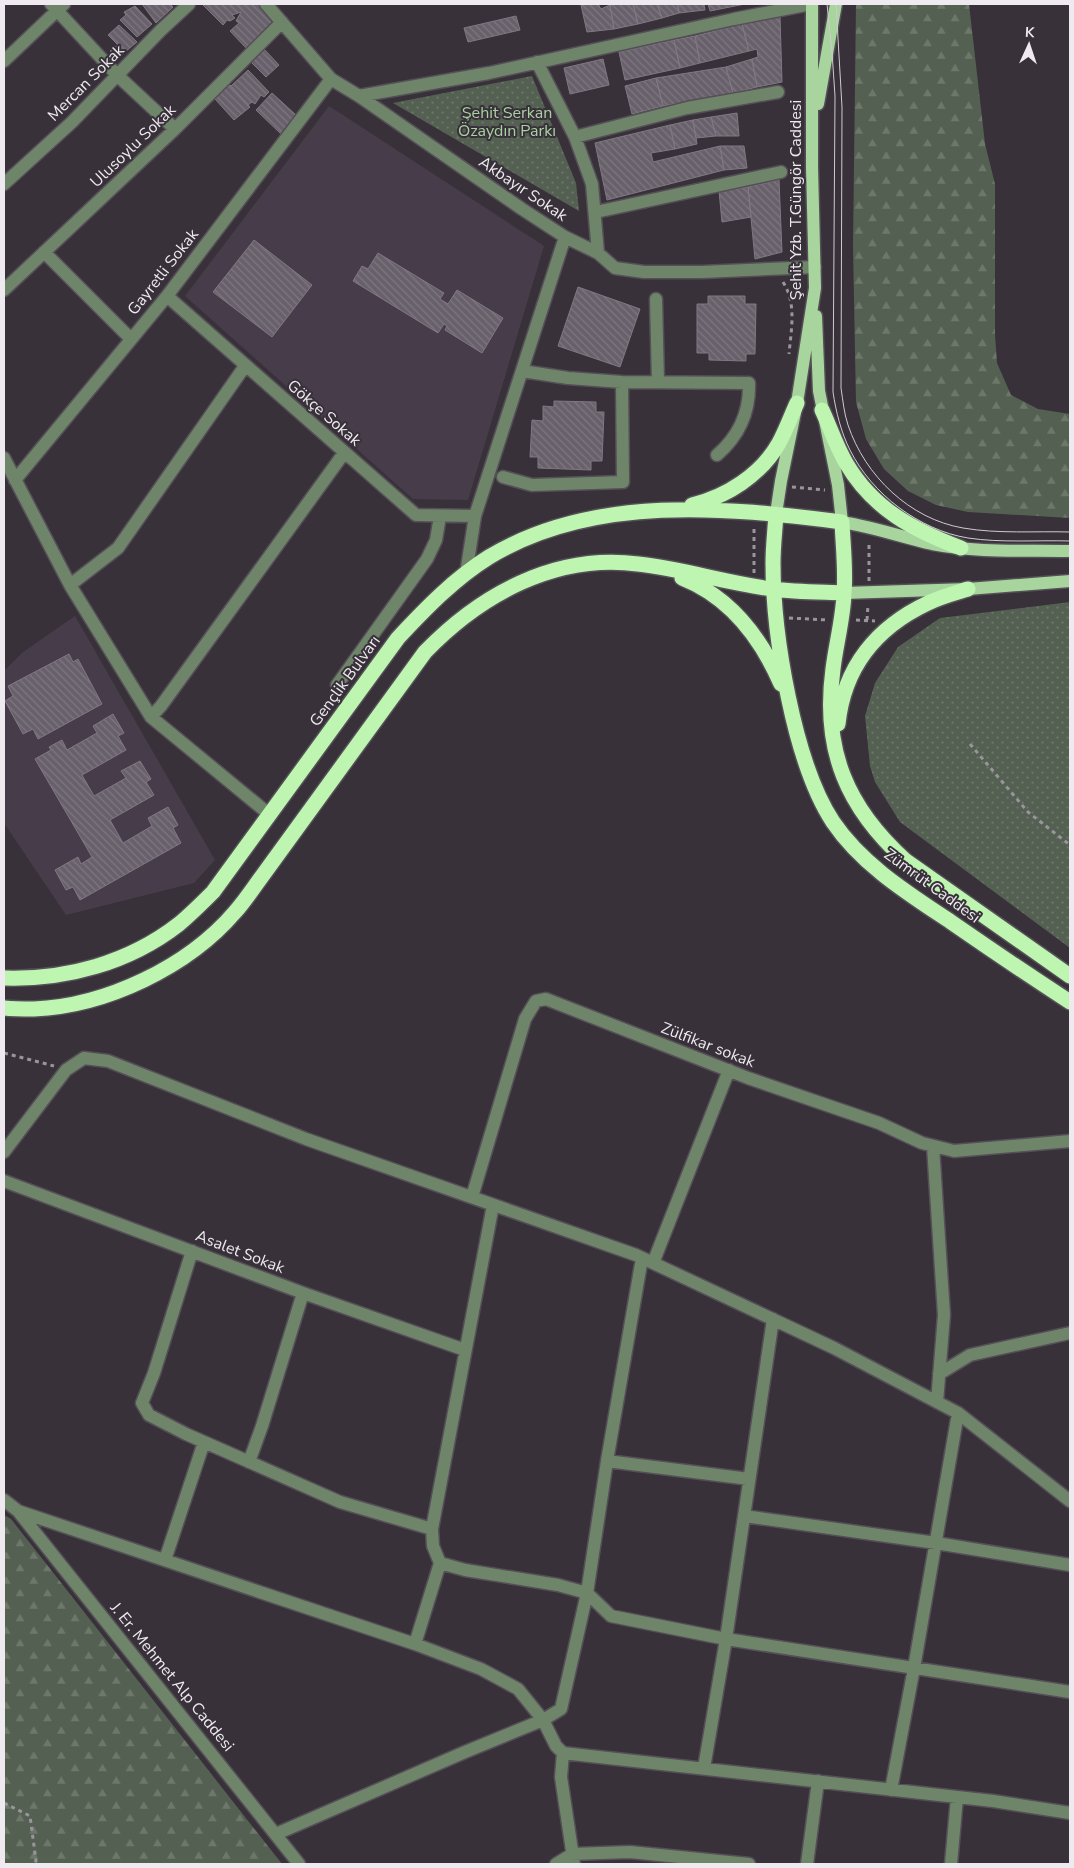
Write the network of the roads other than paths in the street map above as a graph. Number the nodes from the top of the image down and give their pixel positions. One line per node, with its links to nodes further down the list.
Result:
1 (189, 4): 9 (street, Mercan Sokak)
2 (266, 4): 6 (street, Akbayır Sokak)
3 (811, 4): 8 (street); 14 (main road, Şehit Yzb. T.Güngör Caddesi)
4 (836, 4): 14 (main road)
5 (58, 6): 7 (street); 9 (street)
6 (282, 22): 10 (street, Akbayır Sokak); 13 (street, Ulusoylu Sokak)
7 (4, 61)
8 (537, 62): 12 (street); 15 (street)
9 (117, 75): 13 (street); 17 (street, Mercan Sokak)
10 (331, 79): 12 (street, Akbayır Sokak); 25 (street, Gayretli Sokak)
11 (778, 92): 15 (street)
12 (359, 96): 19 (street, Akbayır Sokak)
13 (175, 129): 20 (street, Ulusoylu Sokak)
14 (812, 136): 22 (main road, Şehit Yzb. T.Güngör Caddesi)
15 (575, 137): 18 (street)
16 (781, 172): 18 (street)
17 (4, 184)
18 (596, 212): 21 (street)
19 (566, 237): 21 (street, Akbayır Sokak); 29 (street)
20 (44, 252): 24 (street, Ulusoylu Sokak); 27 (street)
21 (598, 253): 22 (street, Akbayır Sokak)
22 (815, 267): 23 (main road, Şehit Yzb. T.Güngör Caddesi)
23 (814, 288): 32 (main road, Şehit Yzb. T.Güngör Caddesi); 33 (main road)
24 (4, 290)
25 (167, 296): 27 (street, Gayretli Sokak); 28 (street, Gökçe Sokak)
26 (656, 299): 31 (street)
27 (131, 339): 38 (street, Gayretli Sokak)
28 (245, 366): 34 (street, Gökçe Sokak); 49 (street)
29 (522, 371): 30 (street); 42 (street)
30 (622, 382): 31 (street); 37 (street)
31 (658, 382): 35 (street)
32 (797, 403): 39 (highway); 40 (main road, Şehit Yzb. T.Güngör Caddesi)
33 (822, 410): 43 (main road); 44 (highway)
34 (344, 453): 41 (street, Gökçe Sokak); 55 (street)
35 (717, 456)
36 (4, 458): 38 (street)
37 (503, 477)
38 (15, 480): 49 (street)
39 (671, 510): 40 (highway, Gençlik Bulvarı); 47 (highway, Gençlik Bulvarı)
40 (776, 514): 43 (highway, Gençlik Bulvarı); 50 (highway, Zümrüt Caddesi)
41 (440, 516): 42 (street, Gökçe Sokak); 53 (street)
42 (475, 516): 47 (street)
43 (842, 522): 44 (main road); 52 (highway)
44 (961, 548): 45 (main road)
45 (1070, 551)
46 (638, 564): 50 (highway); 54 (highway); 61 (highway)
47 (466, 574): 57 (highway, Gençlik Bulvarı)
48 (1070, 581): 51 (main road)
49 (70, 585): 55 (street)
50 (774, 589): 52 (highway); 54 (highway, Zümrüt Caddesi)
51 (968, 589): 52 (main road); 56 (highway)
52 (844, 593): 56 (highway)
53 (337, 685)
54 (791, 707): 60 (highway, Zümrüt Caddesi)
55 (151, 717): 57 (street)
56 (840, 768): 58 (highway)
57 (270, 815): 59 (highway, Gençlik Bulvarı)
58 (1070, 976)
59 (4, 978)
60 (1070, 1002)
61 (4, 1008)
62 (729, 1070): 64 (street, Zülfikar sokak); 67 (street, Zülfikar sokak); 70 (street)
63 (1070, 1141): 64 (street, Zülfikar sokak)
64 (933, 1146): 75 (street)
65 (4, 1152): 67 (street)
66 (4, 1181): 69 (street, Asalet Sokak)
67 (472, 1198): 68 (street)
68 (493, 1205): 70 (street); 74 (street)
69 (192, 1251): 71 (street, Asalet Sokak); 78 (street)
70 (648, 1261): 72 (street); 79 (street)
71 (302, 1293): 74 (street, Asalet Sokak); 80 (street)
72 (773, 1320): 76 (street); 81 (street)
73 (1070, 1333): 75 (street)
74 (465, 1350): 86 (street)
75 (940, 1374): 76 (street)
76 (937, 1402): 77 (street)
77 (958, 1413): 83 (street); 87 (street)
78 (204, 1442): 80 (street); 88 (street)
79 (607, 1461): 81 (street); 91 (street)
80 (248, 1462): 86 (street)
81 (750, 1479): 85 (street)
82 (4, 1500): 84 (street)
83 (1070, 1501)
84 (18, 1511): 88 (street); 103 (street, J. Er. Mehmet Alp Caddesi)
85 (744, 1516): 87 (street); 92 (street)
86 (432, 1529): 89 (street)
87 (936, 1543): 90 (street); 94 (street)
88 (165, 1560): 93 (street)
89 (440, 1563): 91 (street); 93 (street)
90 (1070, 1565)
91 (587, 1593): 92 (street); 96 (street)
92 (726, 1639): 94 (street); 98 (street)
93 (415, 1644): 96 (street)
94 (914, 1668): 95 (street); 100 (street)
95 (1070, 1692)
96 (543, 1720): 97 (street); 103 (street)
97 (563, 1753): 98 (street); 104 (street)
98 (704, 1768): 99 (street)
99 (818, 1782): 100 (street); 108 (street)
100 (892, 1790): 101 (street)
101 (957, 1798): 102 (street); 109 (street)
102 (1070, 1813)
103 (276, 1834): 105 (street, J. Er. Mehmet Alp Caddesi)
104 (573, 1859): 106 (street); 107 (street)
105 (299, 1864)
106 (556, 1864)
107 (749, 1864)
108 (807, 1864)
109 (951, 1864)

